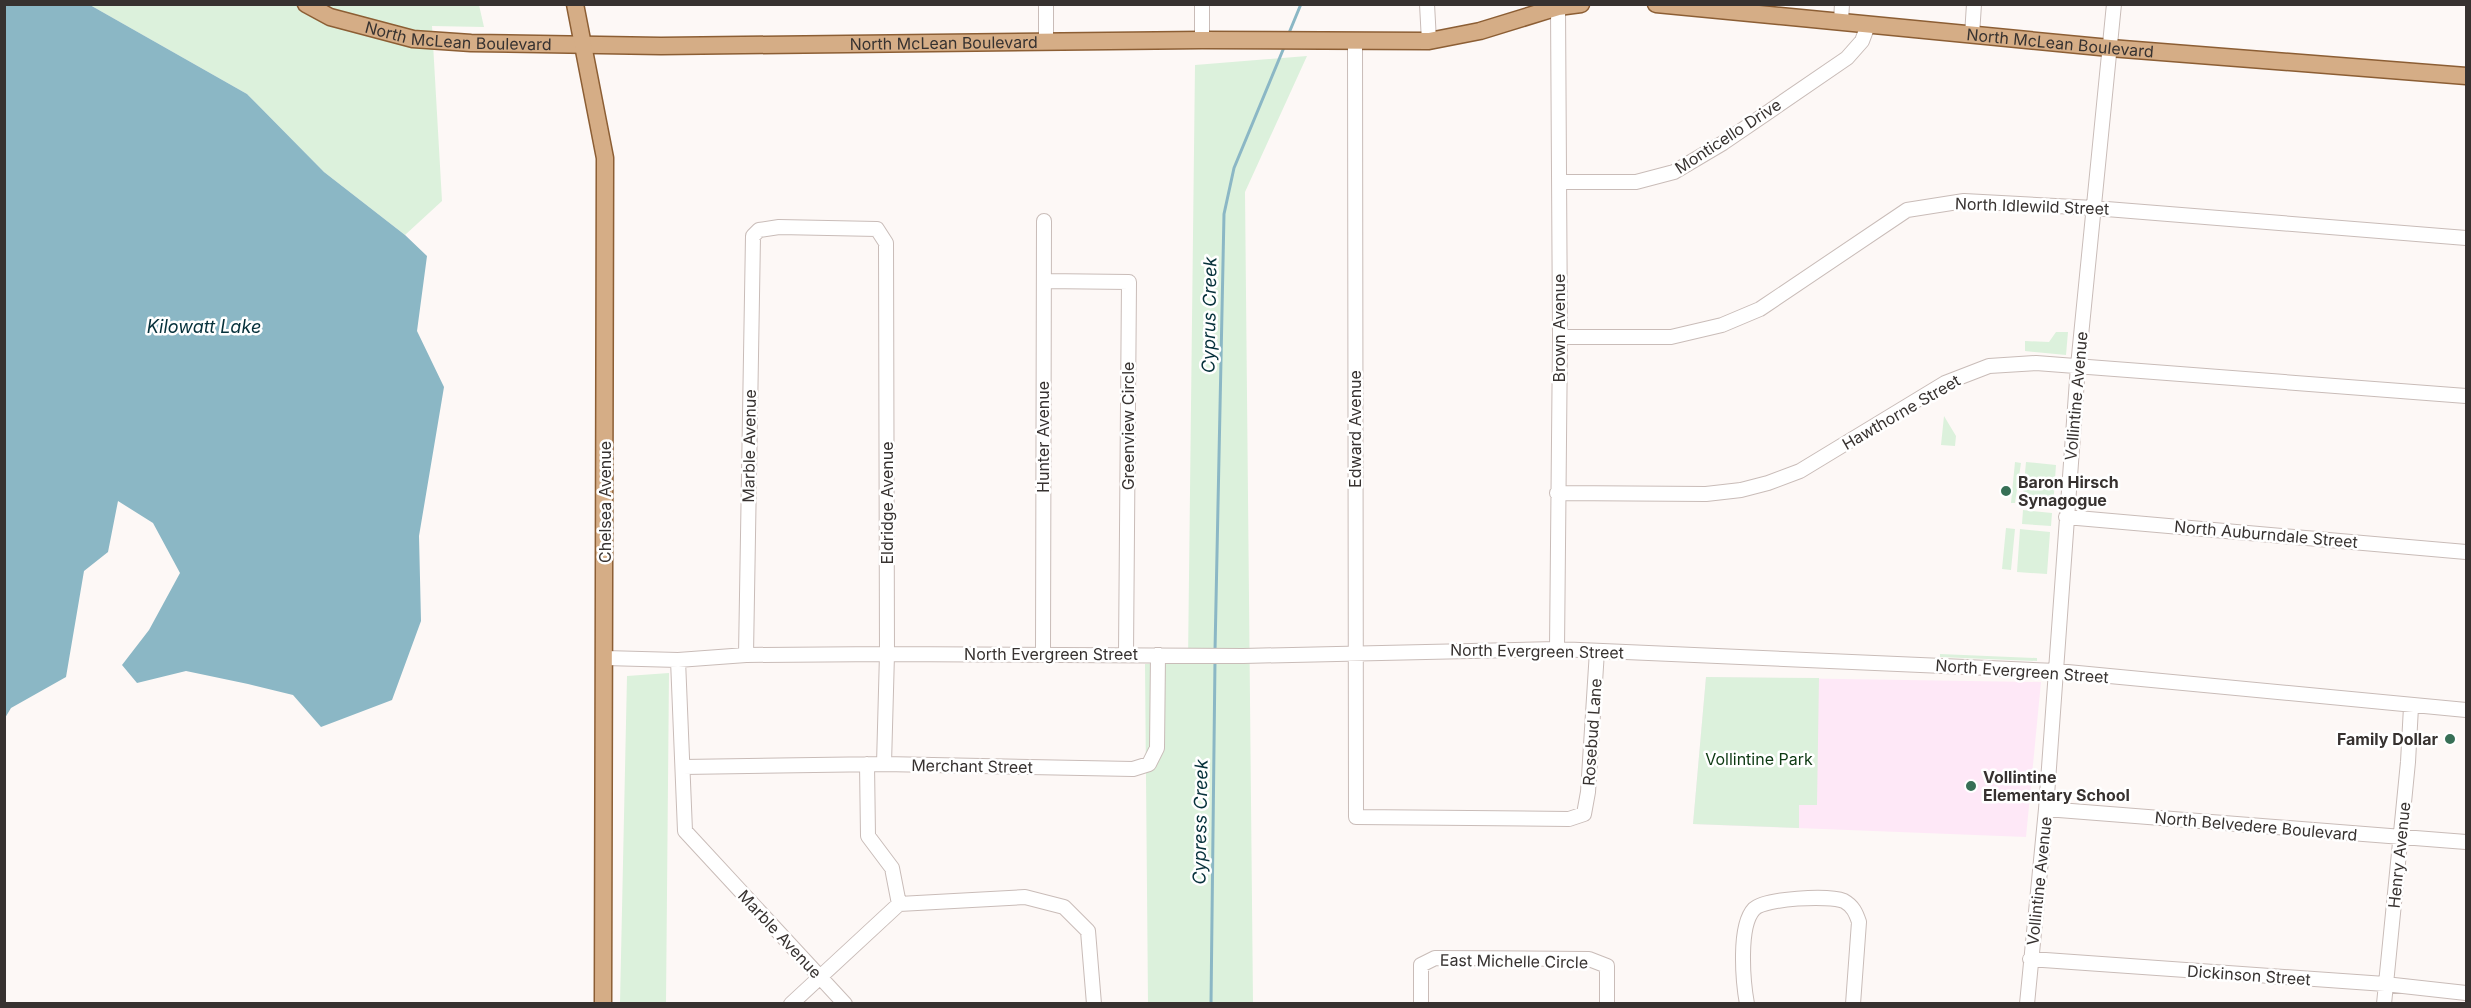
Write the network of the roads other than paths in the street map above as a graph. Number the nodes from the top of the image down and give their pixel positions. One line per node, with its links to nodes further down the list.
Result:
1 (306, 4): 19 (main road, North McLean Boulevard)
2 (575, 4): 19 (main road, Chelsea Avenue)
3 (1046, 4): 17 (street)
4 (1202, 4): 15 (street)
5 (1427, 4): 18 (street)
6 (1581, 4): 10 (main road, North McLean Boulevard)
7 (1656, 4): 11 (main road, North McLean Boulevard)
8 (1974, 4): 14 (street)
9 (2114, 4): 20 (street, Vollintine Avenue)
10 (1558, 6): 18 (main road, North McLean Boulevard); 22 (street, Brown Avenue)
11 (1701, 6): 12 (main road, North McLean Boulevard)
12 (1841, 13): 13 (main road, North McLean Boulevard)
13 (1868, 25): 14 (main road, North McLean Boulevard); 22 (street, Monticello Drive)
14 (1972, 35): 20 (main road, North McLean Boulevard)
15 (1202, 40): 16 (main road, North McLean Boulevard); 17 (main road, North McLean Boulevard)
16 (1355, 40): 18 (main road, North McLean Boulevard); 36 (street, Edward Avenue)
17 (1046, 41): 19 (main road, North McLean Boulevard)
18 (1429, 41)
19 (583, 45): 42 (main road, Chelsea Avenue)
20 (2110, 48): 21 (main road, North McLean Boulevard); 23 (street, Vollintine Avenue)
21 (2466, 76)
22 (1559, 182): 28 (street, Brown Avenue)
23 (2094, 207): 25 (street, North Idlewild Street); 28 (street, North Idlewild Street); 29 (street, Vollintine Avenue)
24 (1044, 221): 27 (street, Hunter Avenue)
25 (2466, 238)
26 (886, 243): 37 (street, Eldridge Avenue); 40 (street, Marble Avenue)
27 (1044, 281): 38 (street, Hunter Avenue); 39 (street, Greenview Circle)
28 (1560, 337): 31 (street, Brown Avenue)
29 (2078, 366): 30 (street, Hawthorne Street); 31 (street, Hawthorne Street); 32 (street, Vollintine Avenue)
30 (2466, 396)
31 (1557, 493): 34 (street, Brown Avenue)
32 (2066, 517): 33 (street, North Auburndale Street); 44 (street, Vollintine Avenue)
33 (2466, 552)
34 (1557, 649): 35 (street, North Evergreen Street); 36 (street, North Evergreen Street)
35 (1597, 651): 44 (street, North Evergreen Street); 51 (street, Rosebud Lane)
36 (1355, 652): 41 (street, North Evergreen Street); 51 (street, Edward Avenue)
37 (887, 654): 38 (street, North Evergreen Street); 40 (street, North Evergreen Street); 48 (street, Eldridge Avenue)
38 (1043, 654): 39 (street, North Evergreen Street)
39 (1126, 654): 41 (street, North Evergreen Street)
40 (746, 655): 43 (street, North Evergreen Street)
41 (1158, 655): 48 (street, Merchant Street)
42 (605, 658): 43 (street, North Evergreen Street); 59 (main road, Chelsea Avenue)
43 (678, 660): 49 (street, Marble Avenue)
44 (2057, 671): 45 (street, North Evergreen Street); 50 (street, Vollintine Avenue)
45 (2410, 707): 46 (street, North Evergreen Street); 52 (street, Henry Avenue)
46 (2466, 710)
47 (867, 764): 48 (street, Merchant Street); 49 (street, Merchant Street); 54 (street)
48 (884, 764)
49 (683, 767): 56 (street, Marble Avenue)
50 (2046, 808): 52 (street, North Belvedere Boulevard); 55 (street, Vollintine Avenue)
51 (1356, 817)
52 (2401, 837): 53 (street, North Belvedere Boulevard); 57 (street, Henry Avenue)
53 (2466, 842)
54 (899, 904): 56 (street); 62 (street)
55 (2030, 959): 57 (street, Dickinson Street); 67 (street, Vollintine Avenue)
56 (819, 976): 60 (street); 61 (street, Marble Avenue)
57 (2385, 984): 58 (street, Dickinson Street); 68 (street, Henry Avenue)
58 (2466, 993)
59 (603, 1004)
60 (791, 1004)
61 (845, 1004)
62 (1094, 1004)
63 (1421, 1004): 64 (street, East Michelle Circle)
64 (1607, 1004)
65 (1747, 1004): 66 (street)
66 (1852, 1004)
67 (2027, 1004)
68 (2384, 1004)

